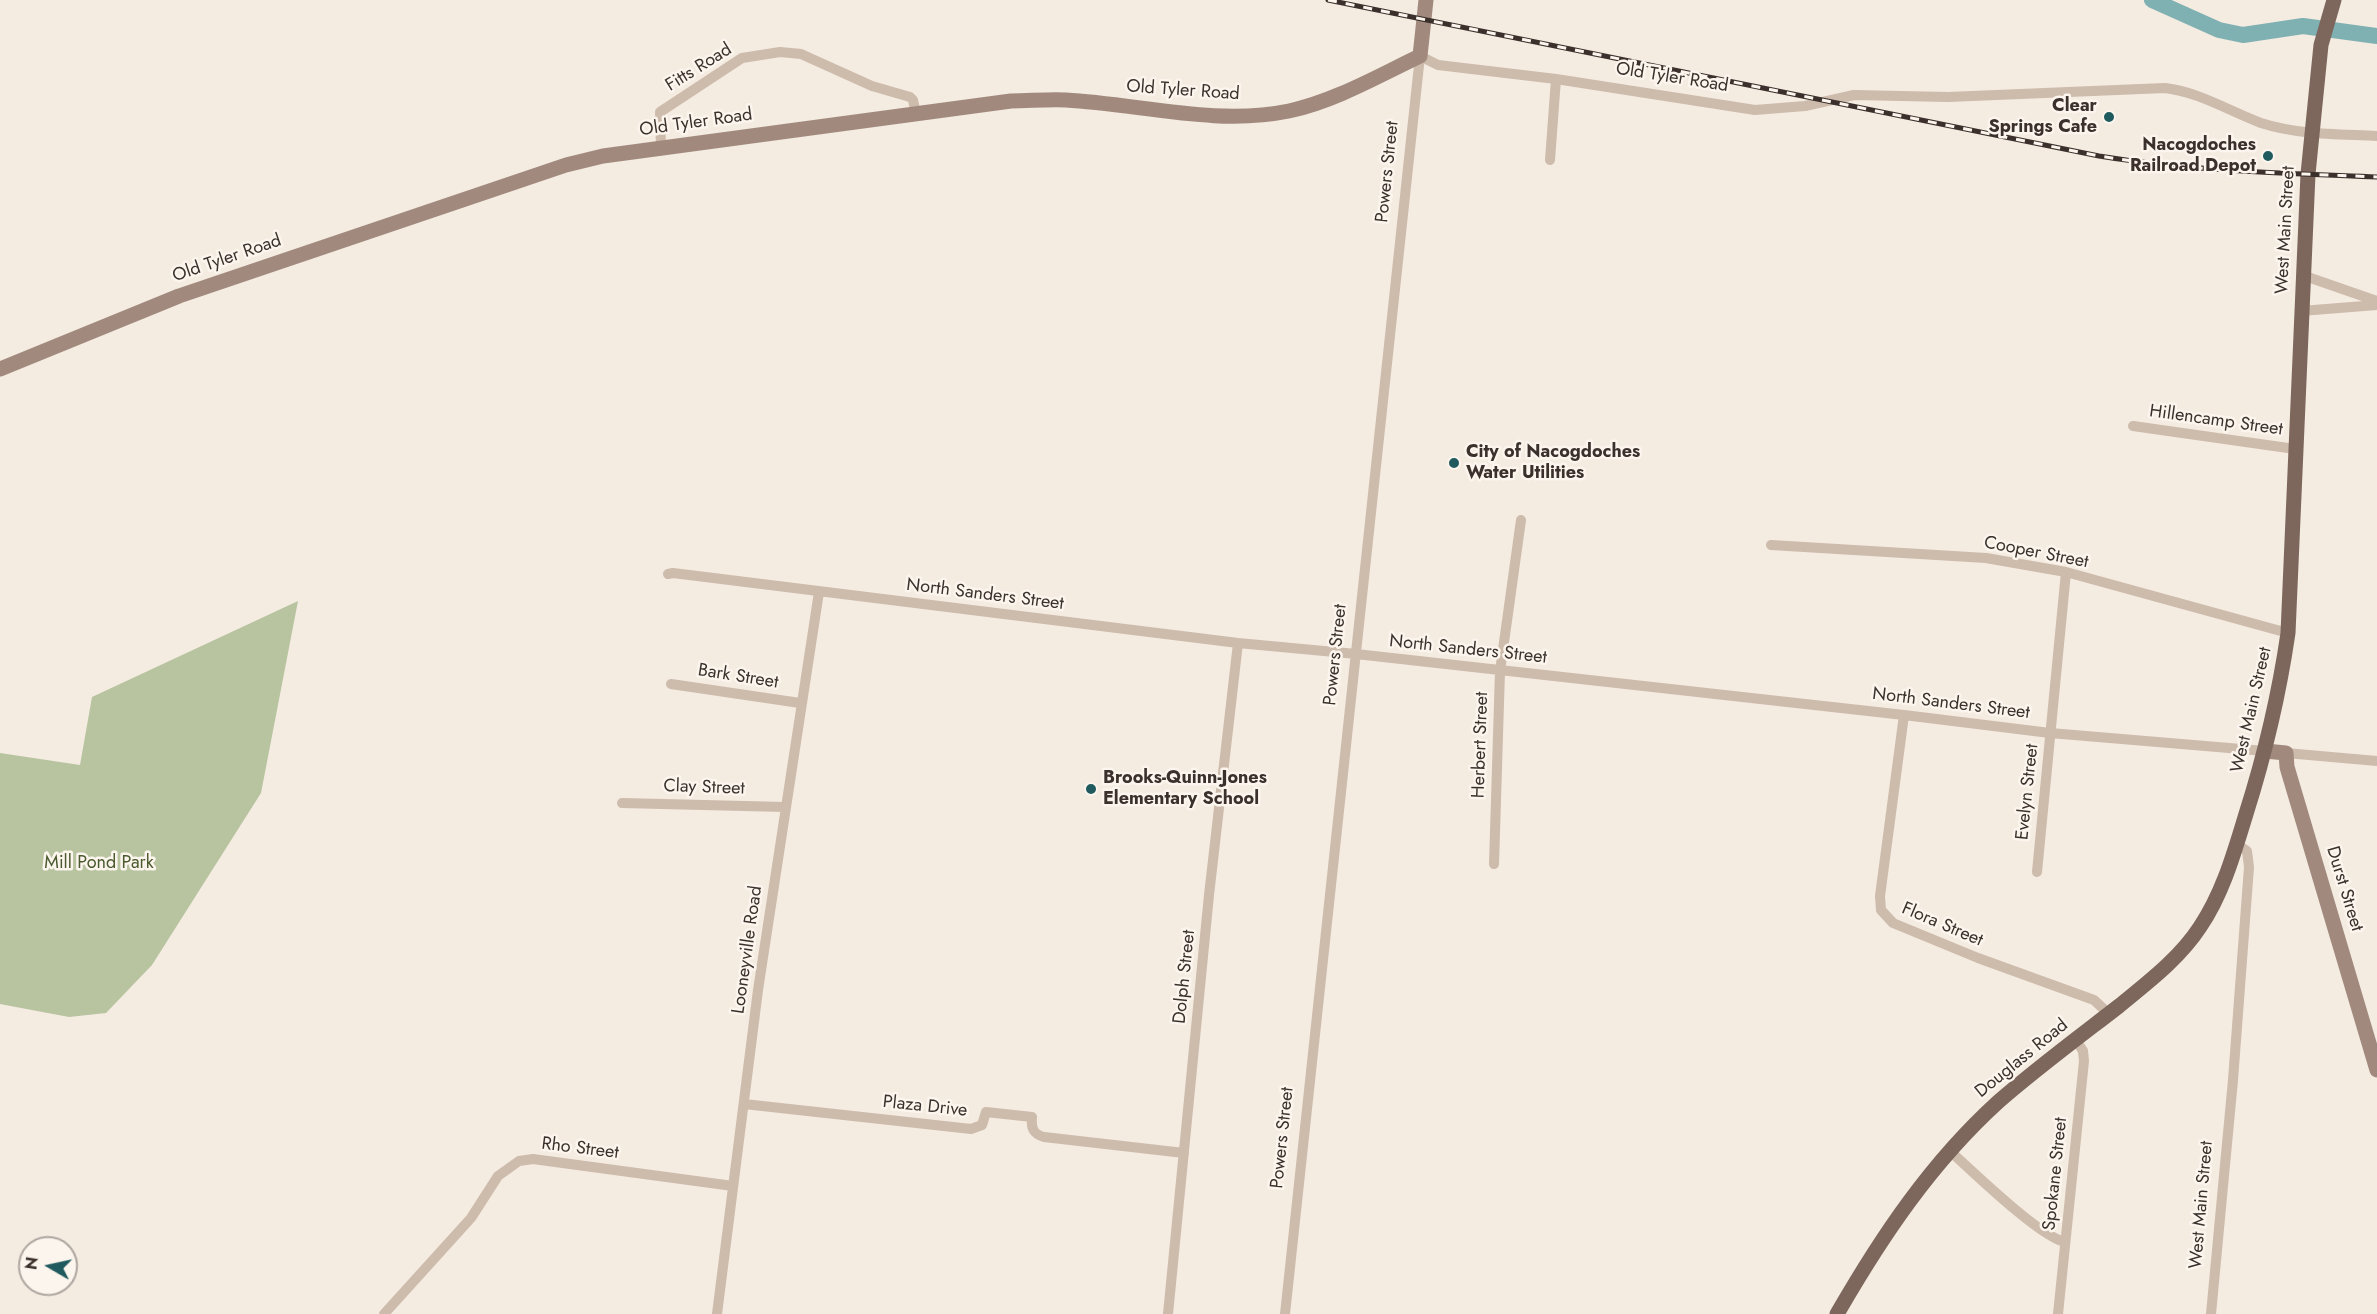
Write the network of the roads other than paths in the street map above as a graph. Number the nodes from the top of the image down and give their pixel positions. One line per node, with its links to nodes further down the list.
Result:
1 (1426, 0): 3 (street, Powers Street)
2 (2333, 1): 6 (main road, West Main Street)
3 (1420, 56): 4 (street, Old Tyler Road); 5 (street, Old Tyler Road); 23 (street, Powers Street)
4 (1556, 79): 6 (street, Old Tyler Road); 9 (street)
5 (916, 114): 8 (street, Old Tyler Road); 8 (street, Fitts Road)
6 (2312, 132): 7 (street, Old Tyler Road); 10 (main road, West Main Street)
7 (2377, 136)
8 (661, 147): 13 (street, Old Tyler Road)
9 (1550, 160)
10 (2302, 275): 11 (street); 12 (main road, West Main Street)
11 (2377, 303): 12 (street)
12 (2301, 311): 15 (main road, West Main Street)
13 (0, 369)
14 (2133, 426): 15 (street, Hillencamp Street)
15 (2295, 449): 21 (main road, West Main Street)
16 (1521, 520): 24 (street, Herbert Street)
17 (1771, 545): 18 (street, Cooper Street)
18 (2066, 572): 21 (street, Cooper Street); 28 (street, Evelyn Street)
19 (668, 574): 20 (street, North Sanders Street)
20 (819, 592): 22 (street, North Sanders Street); 26 (street, Looneyville Road)
21 (2288, 633): 29 (main road, West Main Street)
22 (1238, 643): 23 (street, North Sanders Street); 42 (street, Dolph Street)
23 (1356, 654): 24 (street, North Sanders Street); 48 (street, Powers Street)
24 (1500, 671): 27 (street, North Sanders Street); 35 (street, Herbert Street)
25 (671, 684): 26 (street, Bark Street)
26 (800, 703): 33 (street, Looneyville Road)
27 (1904, 715): 28 (street, North Sanders Street); 37 (street, Flora Street)
28 (2050, 733): 29 (street, North Sanders Street); 36 (street, Evelyn Street)
29 (2265, 751): 30 (street); 34 (main road, West Main Street)
30 (2286, 753): 31 (street); 39 (street, Durst Street)
31 (2377, 761)
32 (622, 803): 33 (street, Clay Street)
33 (785, 807): 40 (street, Looneyville Road)
34 (2237, 844): 37 (main road, Douglass Road); 51 (street, West Main Street)
35 (1494, 864)
36 (2037, 872)
37 (2109, 1014): 38 (main road, Douglass Road)
38 (2076, 1040): 41 (main road, Douglass Road); 44 (street, Spokane Street)
39 (2377, 1070)
40 (744, 1104): 42 (street, Plaza Drive); 43 (street, Looneyville Road)
41 (1950, 1151): 44 (street); 49 (main road, Douglass Road)
42 (1184, 1153): 47 (street, Dolph Street)
43 (733, 1186): 45 (street, Rho Street); 46 (street, Looneyville Road)
44 (2065, 1242): 50 (street, Spokane Street)
45 (384, 1314)
46 (717, 1314)
47 (1168, 1314)
48 (1285, 1314)
49 (1837, 1314)
50 (2058, 1314)
51 (2211, 1314)

